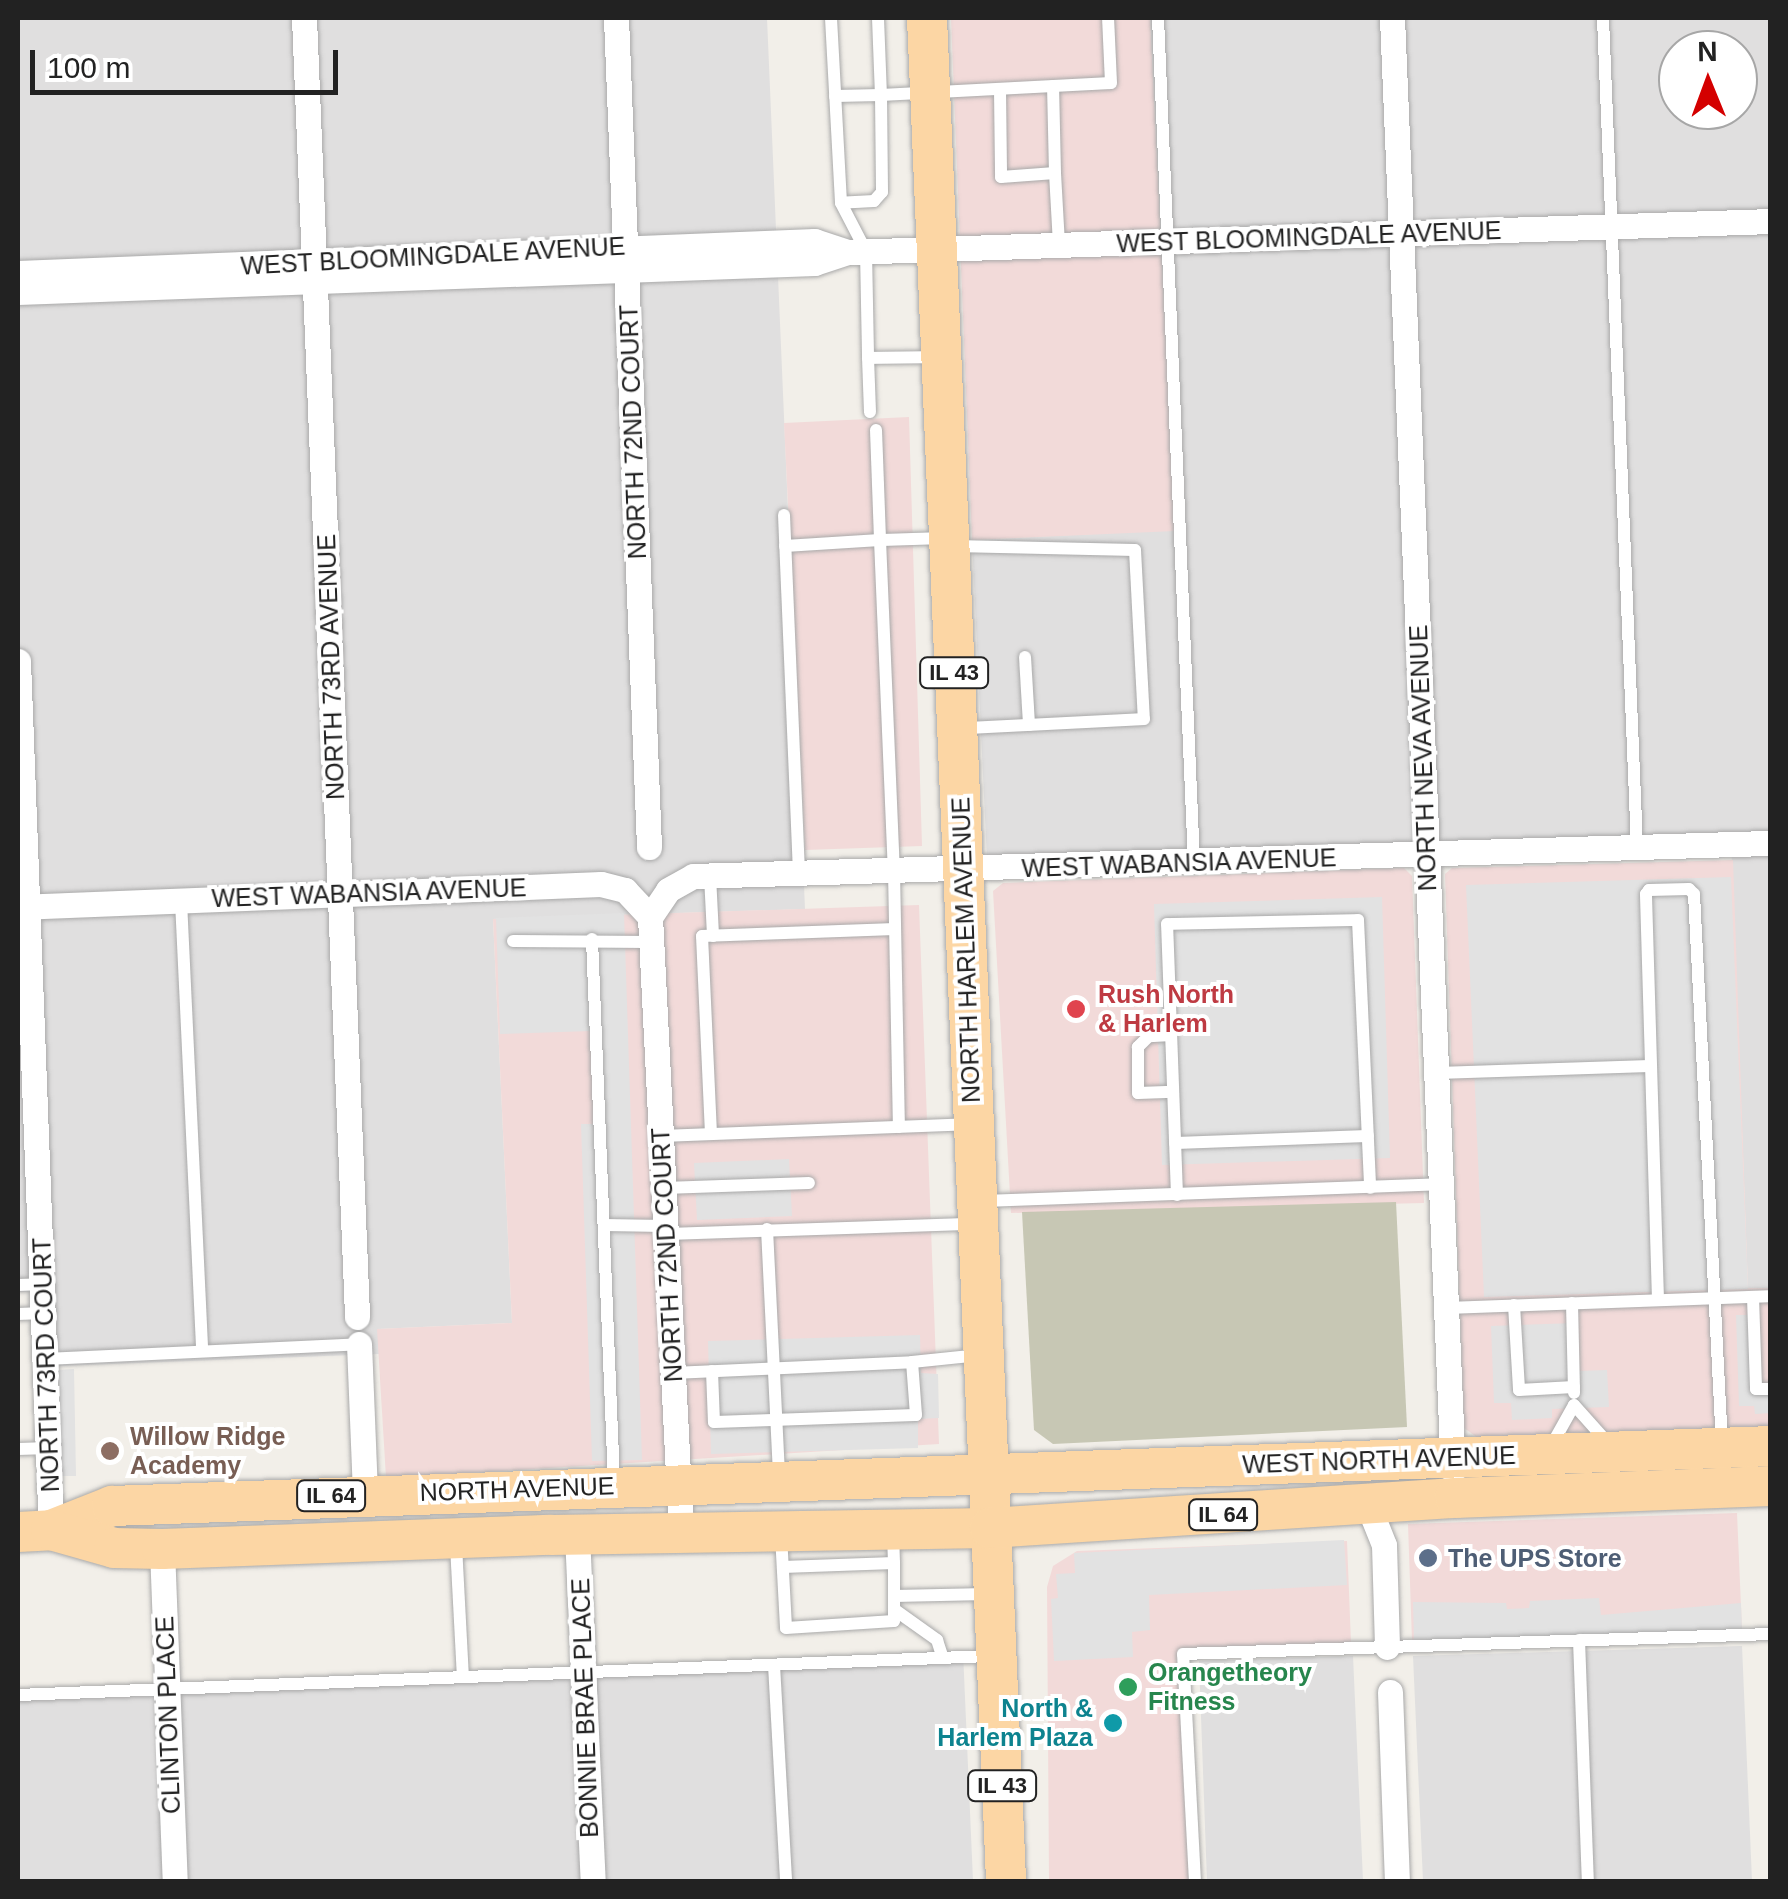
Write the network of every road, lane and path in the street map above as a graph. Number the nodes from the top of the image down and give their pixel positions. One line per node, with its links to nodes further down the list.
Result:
1 (304, 18): 25 (street, NORTH 73RD AVENUE)
2 (616, 18): 24 (street, NORTH 72ND COURT)
3 (831, 18): 14 (lane)
4 (878, 18): 12 (lane)
5 (927, 18): 13 (main road, NORTH HARLEM AVENUE / IL 43)
6 (1108, 18): 10 (lane)
7 (1158, 18): 20 (lane)
8 (1392, 18): 19 (street, NORTH NEVA AVENUE)
9 (1602, 18): 18 (lane)
10 (1053, 86): 11 (lane); 15 (lane)
11 (1000, 90): 13 (lane); 15 (lane)
12 (881, 94): 13 (lane); 14 (lane); 16 (lane)
13 (930, 94): 22 (main road, NORTH HARLEM AVENUE / IL 43)
14 (835, 96): 16 (lane)
15 (1055, 173): 21 (lane)
16 (840, 203): 23 (lane)
17 (1770, 221): 18 (street, WEST BLOOMINGDALE AVENUE)
18 (1611, 226): 19 (street, WEST BLOOMINGDALE AVENUE); 42 (lane)
19 (1401, 234): 20 (street, WEST BLOOMINGDALE AVENUE); 43 (street, NORTH NEVA AVENUE)
20 (1167, 242): 21 (street, WEST BLOOMINGDALE AVENUE); 44 (lane)
21 (1059, 245): 22 (street, WEST BLOOMINGDALE AVENUE)
22 (937, 249): 23 (street, WEST BLOOMINGDALE AVENUE); 28 (main road, NORTH HARLEM AVENUE / IL 43)
23 (857, 252): 24 (street, WEST BLOOMINGDALE AVENUE); 29 (lane)
24 (626, 258): 25 (street, WEST BLOOMINGDALE AVENUE); 41 (street, NORTH 72ND COURT)
25 (315, 271): 26 (street, WEST BLOOMINGDALE AVENUE); 27 (street, WEST BLOOMINGDALE AVENUE); 49 (street, NORTH 73RD AVENUE)
26 (18, 273)
27 (18, 292)
28 (941, 357): 29 (lane); 34 (main road, NORTH HARLEM AVENUE / IL 43)
29 (868, 358): 30 (lane)
30 (870, 412)
31 (876, 430): 33 (lane)
32 (784, 515): 35 (lane)
33 (880, 540): 34 (lane); 35 (lane); 46 (lane)
34 (949, 542): 38 (lane); 39 (main road, NORTH HARLEM AVENUE / IL 43)
35 (785, 546): 47 (lane)
36 (1025, 657): 38 (lane)
37 (18, 661): 51 (street, NORTH 73RD COURT)
38 (1029, 725): 39 (lane)
39 (956, 728): 45 (main road, NORTH HARLEM AVENUE / IL 43)
40 (1770, 843): 42 (street, WEST WABANSIA AVENUE)
41 (650, 847)
42 (1637, 847): 43 (street, WEST WABANSIA AVENUE)
43 (1426, 854): 44 (street, WEST WABANSIA AVENUE); 59 (street, NORTH NEVA AVENUE)
44 (1194, 863): 45 (street, WEST WABANSIA AVENUE)
45 (962, 869): 46 (street, WEST WABANSIA AVENUE); 61 (main road, NORTH HARLEM AVENUE / IL 43)
46 (894, 872): 47 (street, WEST WABANSIA AVENUE); 53 (lane)
47 (798, 873): 48 (street, WEST WABANSIA AVENUE)
48 (710, 876): 52 (street, WEST WABANSIA AVENUE); 54 (lane)
49 (340, 894): 50 (street, WEST WABANSIA AVENUE); 52 (street, WEST WABANSIA AVENUE); 87 (street, NORTH 73RD AVENUE)
50 (180, 900): 51 (street, WEST WABANSIA AVENUE); 89 (lane)
51 (22, 907): 76 (street, NORTH 73RD COURT)
52 (650, 929): 55 (lane); 64 (street, NORTH 72ND COURT)
53 (896, 929): 54 (lane); 62 (lane)
54 (712, 936): 63 (lane)
55 (592, 939): 56 (lane); 73 (lane)
56 (513, 942)
57 (1171, 1034): 60 (lane); 60 (lane); 65 (lane)
58 (1652, 1066): 59 (lane); 78 (lane); 79 (lane)
59 (1436, 1073): 68 (street, NORTH NEVA AVENUE)
60 (1173, 1092): 66 (lane)
61 (973, 1124): 62 (lane); 72 (main road, NORTH HARLEM AVENUE / IL 43)
62 (899, 1126): 63 (lane)
63 (711, 1134): 64 (lane)
64 (661, 1136): 69 (street, NORTH 72ND COURT)
65 (1368, 1136): 66 (lane); 70 (lane)
66 (1175, 1143): 71 (lane)
67 (809, 1183): 69 (lane)
68 (1440, 1184): 70 (lane); 83 (street, NORTH NEVA AVENUE)
69 (664, 1188): 74 (street, NORTH 72ND COURT)
70 (1370, 1188): 71 (lane)
71 (1177, 1195): 72 (lane)
72 (977, 1213): 75 (lane); 90 (main road, NORTH HARLEM AVENUE / IL 43)
73 (604, 1226): 74 (lane); 110 (lane)
74 (666, 1230): 75 (lane); 95 (street, NORTH 72ND COURT)
75 (767, 1230): 93 (lane)
76 (30, 1284): 85 (street, NORTH 73RD COURT)
77 (1770, 1296): 81 (lane)
78 (1713, 1298): 79 (lane); 81 (lane); 102 (lane)
79 (1658, 1300): 80 (lane)
80 (1572, 1303): 82 (lane); 96 (lane)
81 (1754, 1304): 84 (lane); 97 (lane)
82 (1514, 1305): 83 (lane); 96 (lane)
83 (1446, 1308): 106 (street, NORTH NEVA AVENUE)
84 (1770, 1310)
85 (44, 1313): 86 (lane); 91 (street, NORTH 73RD COURT)
86 (18, 1314)
87 (357, 1317)
88 (359, 1344): 89 (lane); 112 (street)
89 (202, 1351): 91 (lane)
90 (983, 1355): 92 (lane); 107 (main road, NORTH HARLEM AVENUE / IL 43)
91 (46, 1359): 101 (street, NORTH 73RD COURT)
92 (912, 1362): 93 (lane); 99 (lane)
93 (774, 1368): 94 (lane); 99 (lane)
94 (712, 1371): 95 (lane); 99 (lane)
95 (673, 1373): 109 (street, NORTH 72ND COURT)
96 (1574, 1387): 98 (lane)
97 (1770, 1389)
98 (1574, 1405): 104 (lane); 105 (lane)
99 (777, 1419): 108 (lane)
100 (1770, 1446): 102 (main road, WEST NORTH AVENUE / IL 64)
101 (49, 1448): 103 (lane); 116 (street, NORTH 73RD COURT)
102 (1722, 1448): 104 (main road, WEST NORTH AVENUE / IL 64)
103 (18, 1450)
104 (1617, 1451): 105 (main road, WEST NORTH AVENUE / IL 64)
105 (1547, 1454): 106 (main road, WEST NORTH AVENUE / IL 64)
106 (1453, 1457): 107 (main road, WEST NORTH AVENUE / IL 64); 113 (street, NORTH NEVA AVENUE)
107 (988, 1474): 108 (main road, NORTH AVENUE / IL 64); 115 (main road, NORTH HARLEM AVENUE / IL 43)
108 (779, 1480): 109 (main road, NORTH AVENUE / IL 64)
109 (678, 1482): 110 (main road, NORTH AVENUE / IL 64); 117 (street, NORTH 72ND COURT)
110 (614, 1485): 112 (main road, NORTH AVENUE / IL 64)
111 (1770, 1486): 113 (main road, WEST NORTH AVENUE / IL 64)
112 (365, 1494): 116 (main road, NORTH AVENUE / IL 64)
113 (1455, 1498): 114 (main road, WEST NORTH AVENUE / IL 64)
114 (1384, 1504): 115 (main road, WEST NORTH AVENUE / IL 64); 127 (street)
115 (990, 1528): 120 (main road, NORTH AVENUE / IL 64); 123 (main road, NORTH HARLEM AVENUE / IL 43)
116 (34, 1531): 121 (main road, NORTH AVENUE / IL 64)
117 (681, 1534): 118 (main road, NORTH AVENUE / IL 64); 122 (main road, NORTH AVENUE / IL 64)
118 (578, 1535): 119 (main road, NORTH AVENUE / IL 64); 131 (street, BONNIE BRAE PLACE)
119 (456, 1539): 121 (main road, NORTH AVENUE / IL 64); 132 (lane)
120 (893, 1547): 122 (main road, NORTH AVENUE / IL 64); 122 (lane); 124 (lane)
121 (162, 1549): 133 (street, CLINTON PLACE)
122 (782, 1550): 124 (lane)
123 (993, 1594): 124 (lane); 128 (main road, NORTH HARLEM AVENUE / IL 43)
124 (895, 1603): 129 (lane)
125 (1770, 1634): 126 (lane)
126 (1579, 1640): 127 (lane); 142 (lane)
127 (1387, 1646): 140 (lane)
128 (996, 1656): 129 (lane); 139 (main road, NORTH HARLEM AVENUE / IL 43)
129 (943, 1658): 130 (lane)
130 (774, 1665): 131 (lane); 138 (lane)
131 (584, 1672): 132 (lane); 137 (street, BONNIE BRAE PLACE)
132 (463, 1677): 133 (lane)
133 (167, 1689): 135 (lane); 136 (street, CLINTON PLACE)
134 (1390, 1692): 141 (street)
135 (18, 1695)
136 (175, 1882)
137 (592, 1882)
138 (786, 1882)
139 (1006, 1882)
140 (1195, 1882)
141 (1397, 1882)
142 (1588, 1882)

